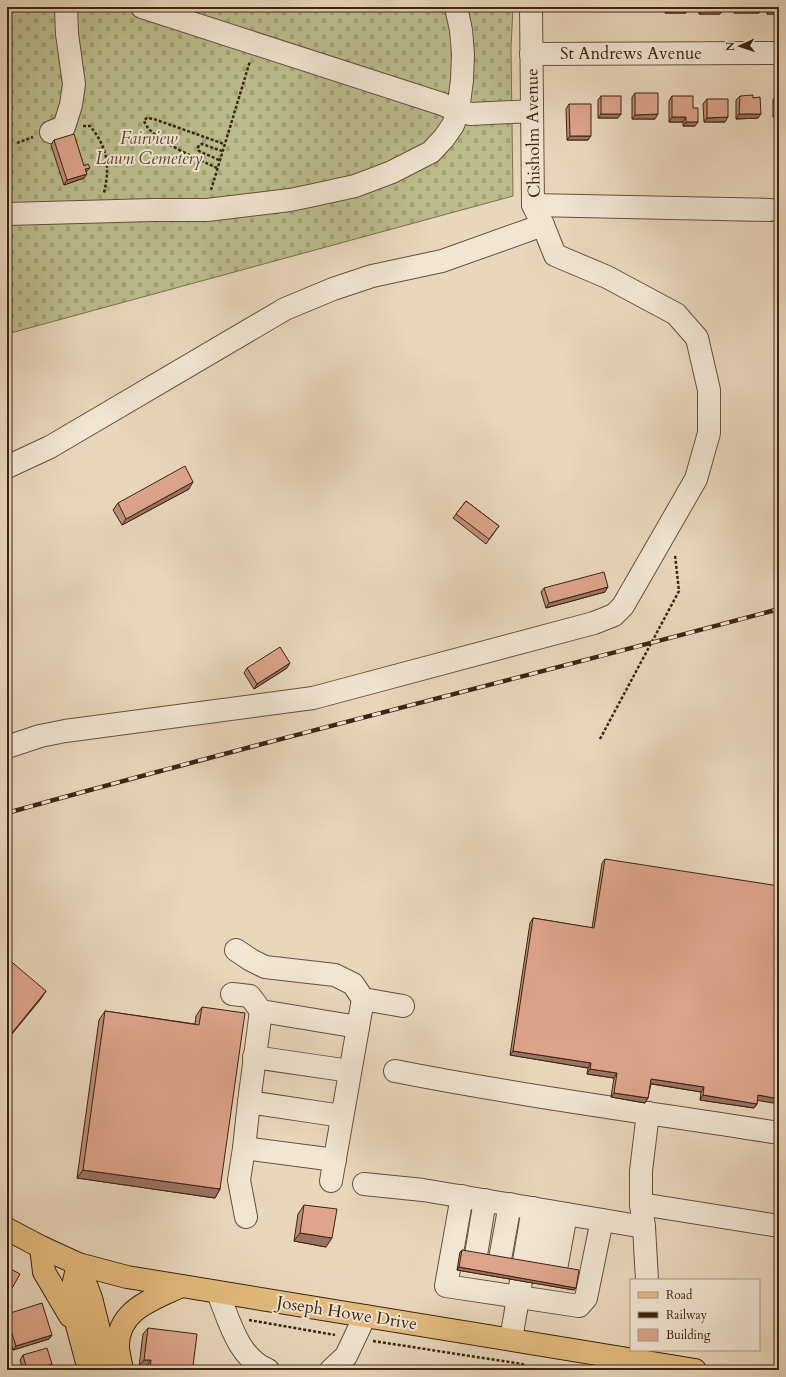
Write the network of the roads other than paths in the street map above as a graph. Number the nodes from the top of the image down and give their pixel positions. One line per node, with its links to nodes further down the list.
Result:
1 (66, 7): 9 (street)
2 (142, 7): 7 (street)
3 (456, 7): 7 (street)
4 (531, 7): 6 (street, Chisholm Avenue)
5 (779, 53): 6 (street, St Andrews Avenue)
6 (531, 54): 8 (street, Chisholm Avenue)
7 (458, 111): 8 (street); 12 (street)
8 (532, 111): 10 (street, Chisholm Avenue)
9 (58, 129)
10 (533, 205): 11 (street); 13 (street, Chisholm Avenue)
11 (770, 210)
12 (7, 214)
13 (544, 225): 14 (street); 15 (street, Chisholm Avenue)
14 (7, 467)
15 (7, 747)
16 (236, 950): 18 (street)
17 (232, 994): 20 (street)
18 (363, 999): 19 (street); 21 (street)
19 (403, 1006)
20 (261, 1012): 21 (street); 22 (street)
21 (358, 1027): 23 (street)
22 (254, 1057): 23 (street); 25 (street)
23 (350, 1071): 27 (street)
24 (394, 1071): 26 (street)
25 (248, 1102): 27 (street); 29 (street)
26 (648, 1113): 28 (street); 34 (street)
27 (342, 1116): 29 (street)
28 (779, 1132)
29 (244, 1148): 36 (street)
30 (364, 1184): 31 (street)
31 (462, 1196): 32 (street); 43 (street)
32 (485, 1200): 33 (street); 43 (street)
33 (510, 1204): 35 (street); 44 (street)
34 (641, 1204): 38 (street); 39 (street)
35 (549, 1211): 37 (street); 46 (street); 46 (street)
36 (246, 1217)
37 (602, 1220): 39 (street); 46 (street)
38 (779, 1226)
39 (644, 1227): 45 (street)
40 (7, 1229): 41 (main road, Joseph Howe Drive)
41 (41, 1247): 42 (main road, Joseph Howe Drive); 50 (main road)
42 (78, 1264): 47 (main road, Joseph Howe Drive); 50 (main road); 54 (main road)
43 (472, 1272): 44 (street)
44 (497, 1276): 46 (street)
45 (647, 1279)
46 (537, 1283): 51 (street)
47 (181, 1286): 48 (main road, Joseph Howe Drive); 55 (main road)
48 (218, 1293): 49 (main road, Joseph Howe Drive); 56 (street)
49 (365, 1316): 51 (main road, Joseph Howe Drive); 57 (street)
50 (78, 1331): 53 (main road)
51 (511, 1339): 52 (main road, Joseph Howe Drive)
52 (641, 1356): 58 (main road, Joseph Howe Drive)
53 (89, 1370)
54 (109, 1370)
55 (122, 1370)
56 (268, 1370)
57 (331, 1370)
58 (695, 1370)

